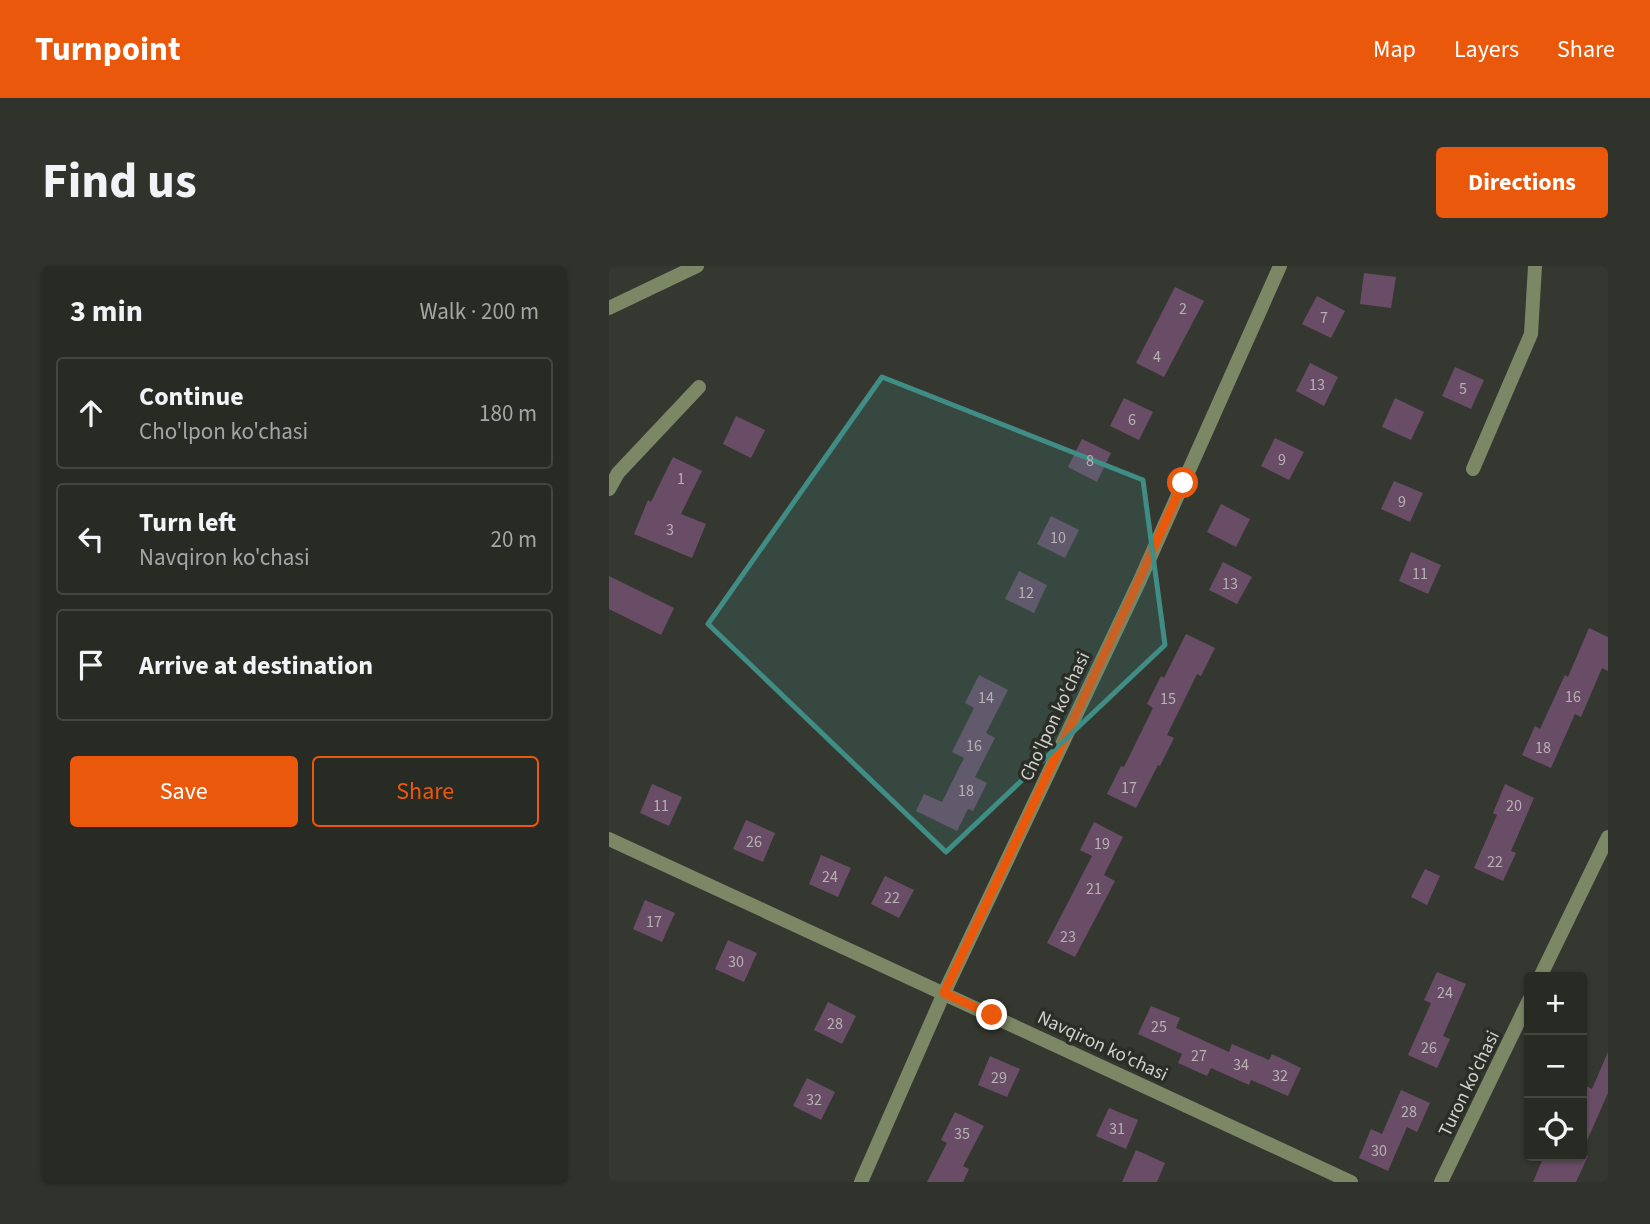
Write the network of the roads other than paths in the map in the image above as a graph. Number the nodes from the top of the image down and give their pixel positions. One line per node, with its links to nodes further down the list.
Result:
1 (697, 266): 4 (street)
2 (1280, 266): 11 (street, Cho'lpon ko'chasi)
3 (1535, 266): 6 (street)
4 (609, 308)
5 (699, 387): 7 (street)
6 (1473, 469)
7 (609, 489)
8 (1608, 837): 10 (street)
9 (609, 839): 11 (street, Navqiron ko'chasi)
10 (1542, 972)
11 (944, 993): 13 (street, Cho'lpon ko'chasi); 14 (street, Navqiron ko'chasi)
12 (1524, 1010): 15 (street, Turon ko'chasi)
13 (861, 1182)
14 (1351, 1182)
15 (1441, 1182)

